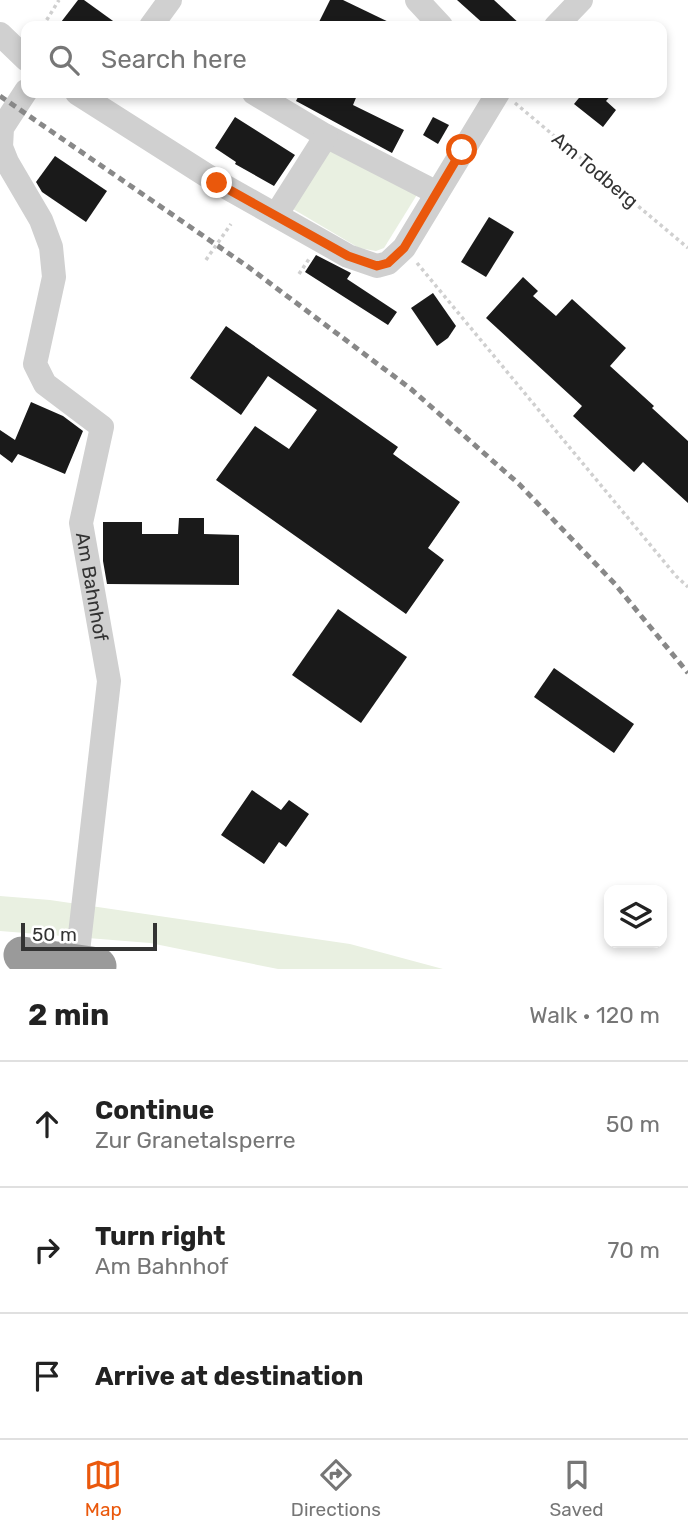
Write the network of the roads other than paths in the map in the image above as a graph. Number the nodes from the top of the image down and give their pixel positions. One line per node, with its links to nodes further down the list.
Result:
1 (170, 0): 4 (street)
2 (417, 0): 5 (street)
3 (580, 0): 6 (street)
4 (155, 21)
5 (436, 21)
6 (561, 21)
7 (0, 34): 8 (street)
8 (21, 55)
9 (21, 98): 17 (street, Am Bahnhof)
10 (94, 98): 15 (street)
11 (262, 98): 13 (street)
12 (504, 98): 14 (street)
13 (326, 136): 14 (street); 15 (street)
14 (436, 193): 15 (street)
15 (276, 215)
16 (22, 955): 17 (highway, bridge)
17 (87, 967)

